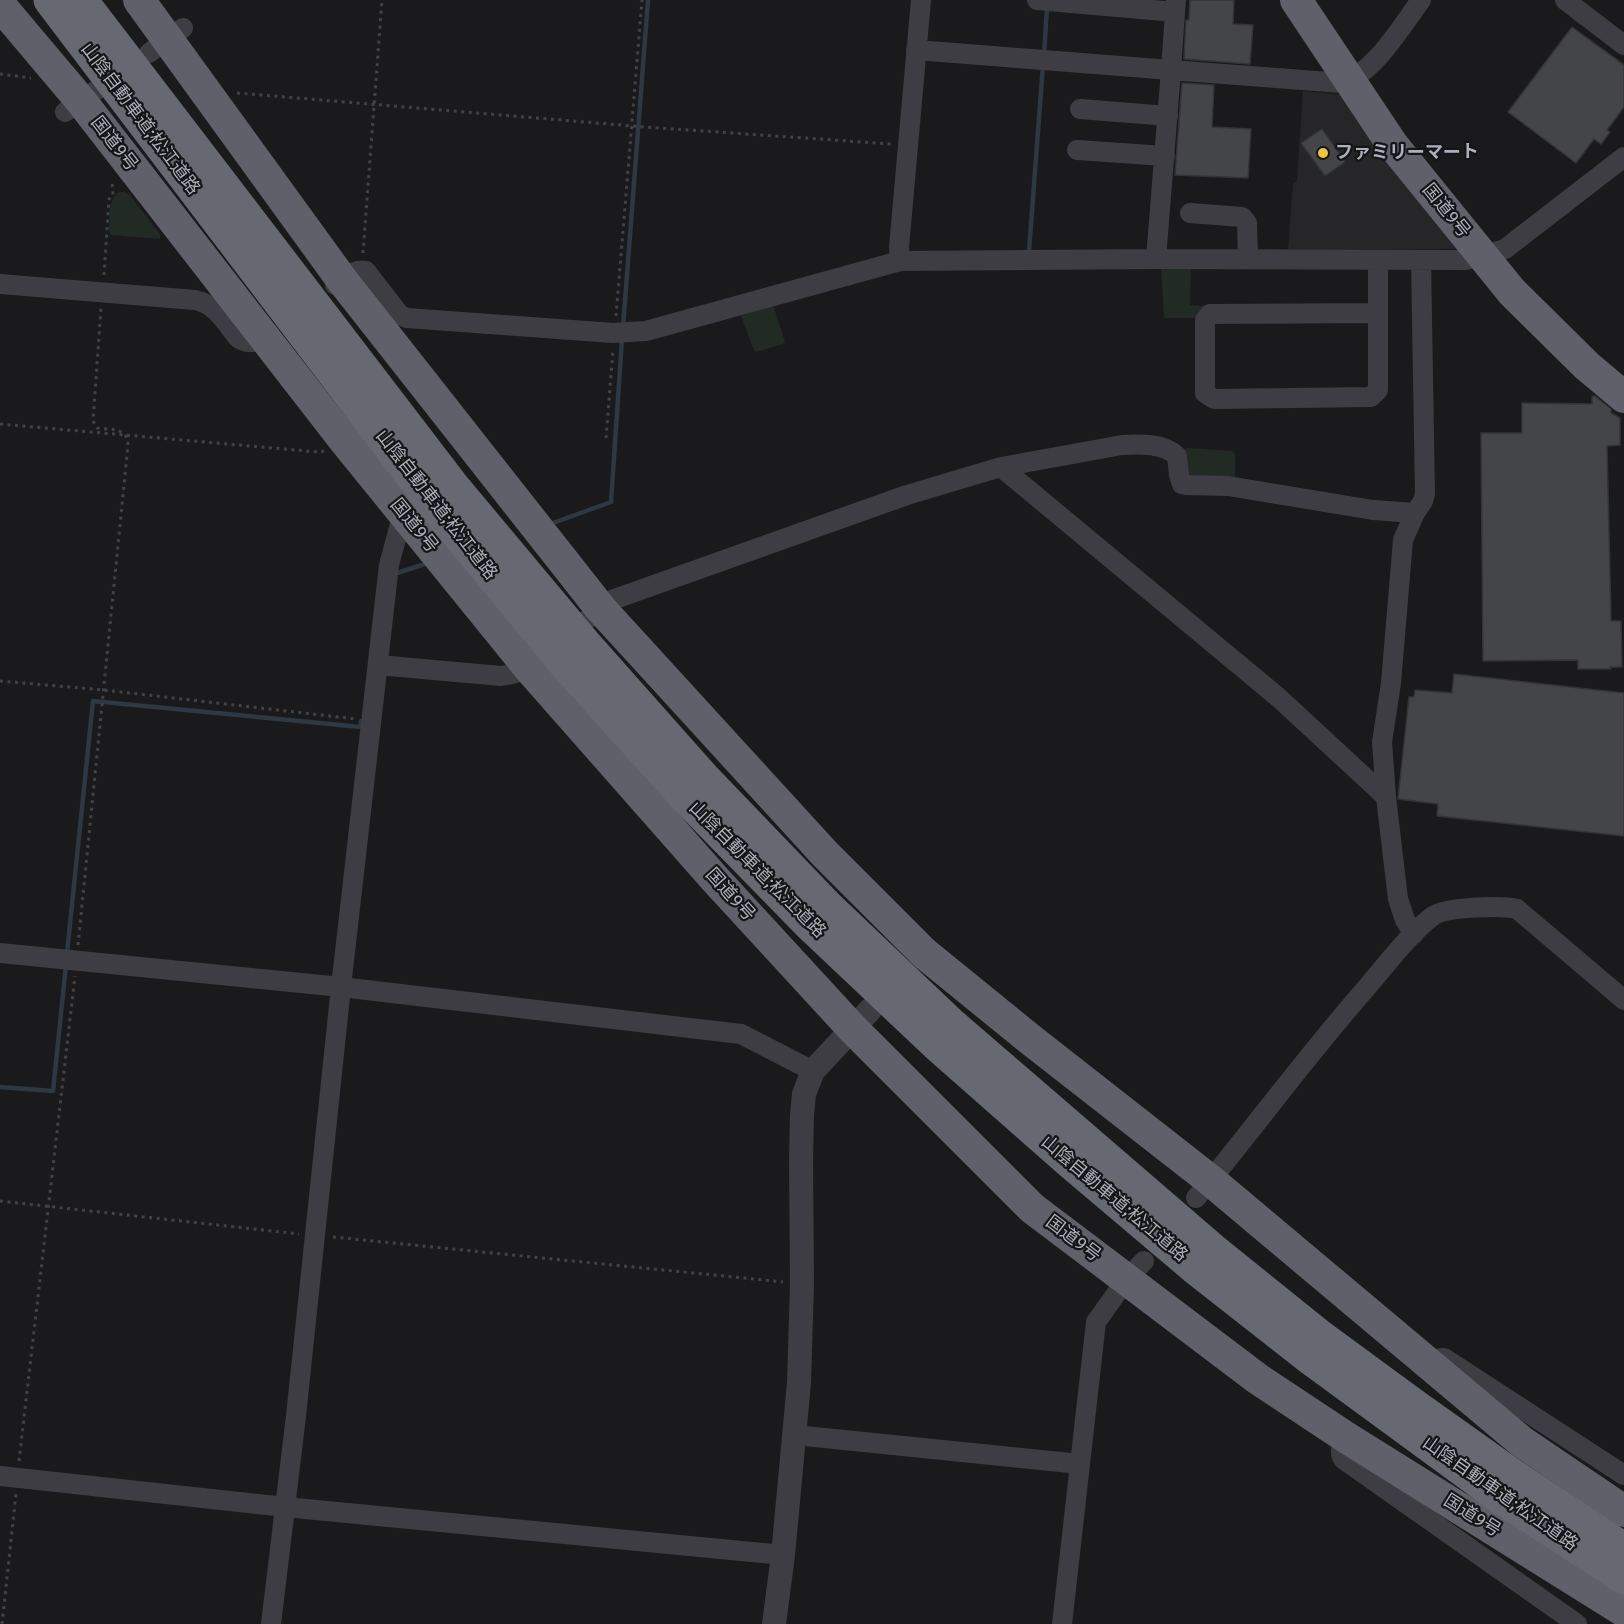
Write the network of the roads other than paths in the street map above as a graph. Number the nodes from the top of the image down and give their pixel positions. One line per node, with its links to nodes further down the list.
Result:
1 (34, 0): 18 (highway)
2 (50, 0): 18 (highway, 山陰自動車道;松江道路)
3 (81, 0): 23 (highway, 山陰自動車道;松江道路)
4 (95, 0): 23 (highway)
5 (139, 0): 31 (highway)
6 (921, 0): 14 (street)
7 (1037, 0): 12 (street)
8 (1296, 0): 16 (highway, 国道9号)
9 (1421, 0): 16 (street)
10 (1565, 0): 13 (street)
11 (0, 5): 34 (highway, 国道9号)
12 (1176, 6): 15 (street)
13 (1624, 45)
14 (916, 50): 15 (street); 30 (street)
15 (1171, 70): 16 (street); 19 (street)
16 (1350, 81): 25 (highway, 国道9号)
17 (1080, 109): 19 (street)
18 (135, 113): 61 (highway, 山陰自動車道;松江道路)
19 (1168, 116): 21 (street)
20 (1077, 150): 21 (street)
21 (1165, 156): 26 (street)
22 (1624, 157): 25 (street)
23 (229, 194): 59 (highway, 山陰自動車道;松江道路)
24 (1190, 213): 27 (street)
25 (1481, 255): 29 (street); 35 (highway, 国道9号)
26 (1156, 259): 27 (street); 30 (street)
27 (1248, 259): 28 (street)
28 (1377, 260): 29 (street); 33 (street)
29 (1421, 260): 38 (street)
30 (900, 261): 31 (street)
31 (346, 278): 39 (highway)
32 (0, 284): 34 (street)
33 (1378, 313): 33 (street)
34 (267, 335): 37 (highway, 国道9号)
35 (1624, 397)
36 (1000, 467): 38 (street); 39 (street); 42 (street)
37 (403, 513): 40 (street); 41 (highway, 国道9号)
38 (1415, 513): 42 (street)
39 (592, 615): 49 (highway)
40 (378, 664): 41 (street); 45 (street)
41 (533, 665): 47 (highway, 国道9号)
42 (1386, 797): 43 (street)
43 (1414, 934): 46 (street); 49 (street)
44 (0, 953): 45 (street)
45 (341, 987): 48 (street); 57 (street)
46 (1624, 1000)
47 (861, 1019): 48 (street); 50 (highway, 国道9号)
48 (813, 1071): 52 (street)
49 (1203, 1189): 51 (highway)
50 (1135, 1270): 53 (highway, 国道9号); 54 (street)
51 (1424, 1360): 55 (street); 58 (highway)
52 (795, 1434): 54 (street); 60 (street)
53 (1347, 1438): 62 (highway, 国道9号); 66 (street)
54 (1080, 1464): 65 (street)
55 (1624, 1475)
56 (9, 1477): 57 (street)
57 (285, 1507): 60 (street); 63 (street)
58 (1624, 1511)
59 (1624, 1549)
60 (783, 1555): 64 (street)
61 (1624, 1578)
62 (1624, 1611)
63 (271, 1624)
64 (774, 1624)
65 (1062, 1624)
66 (1577, 1624)

